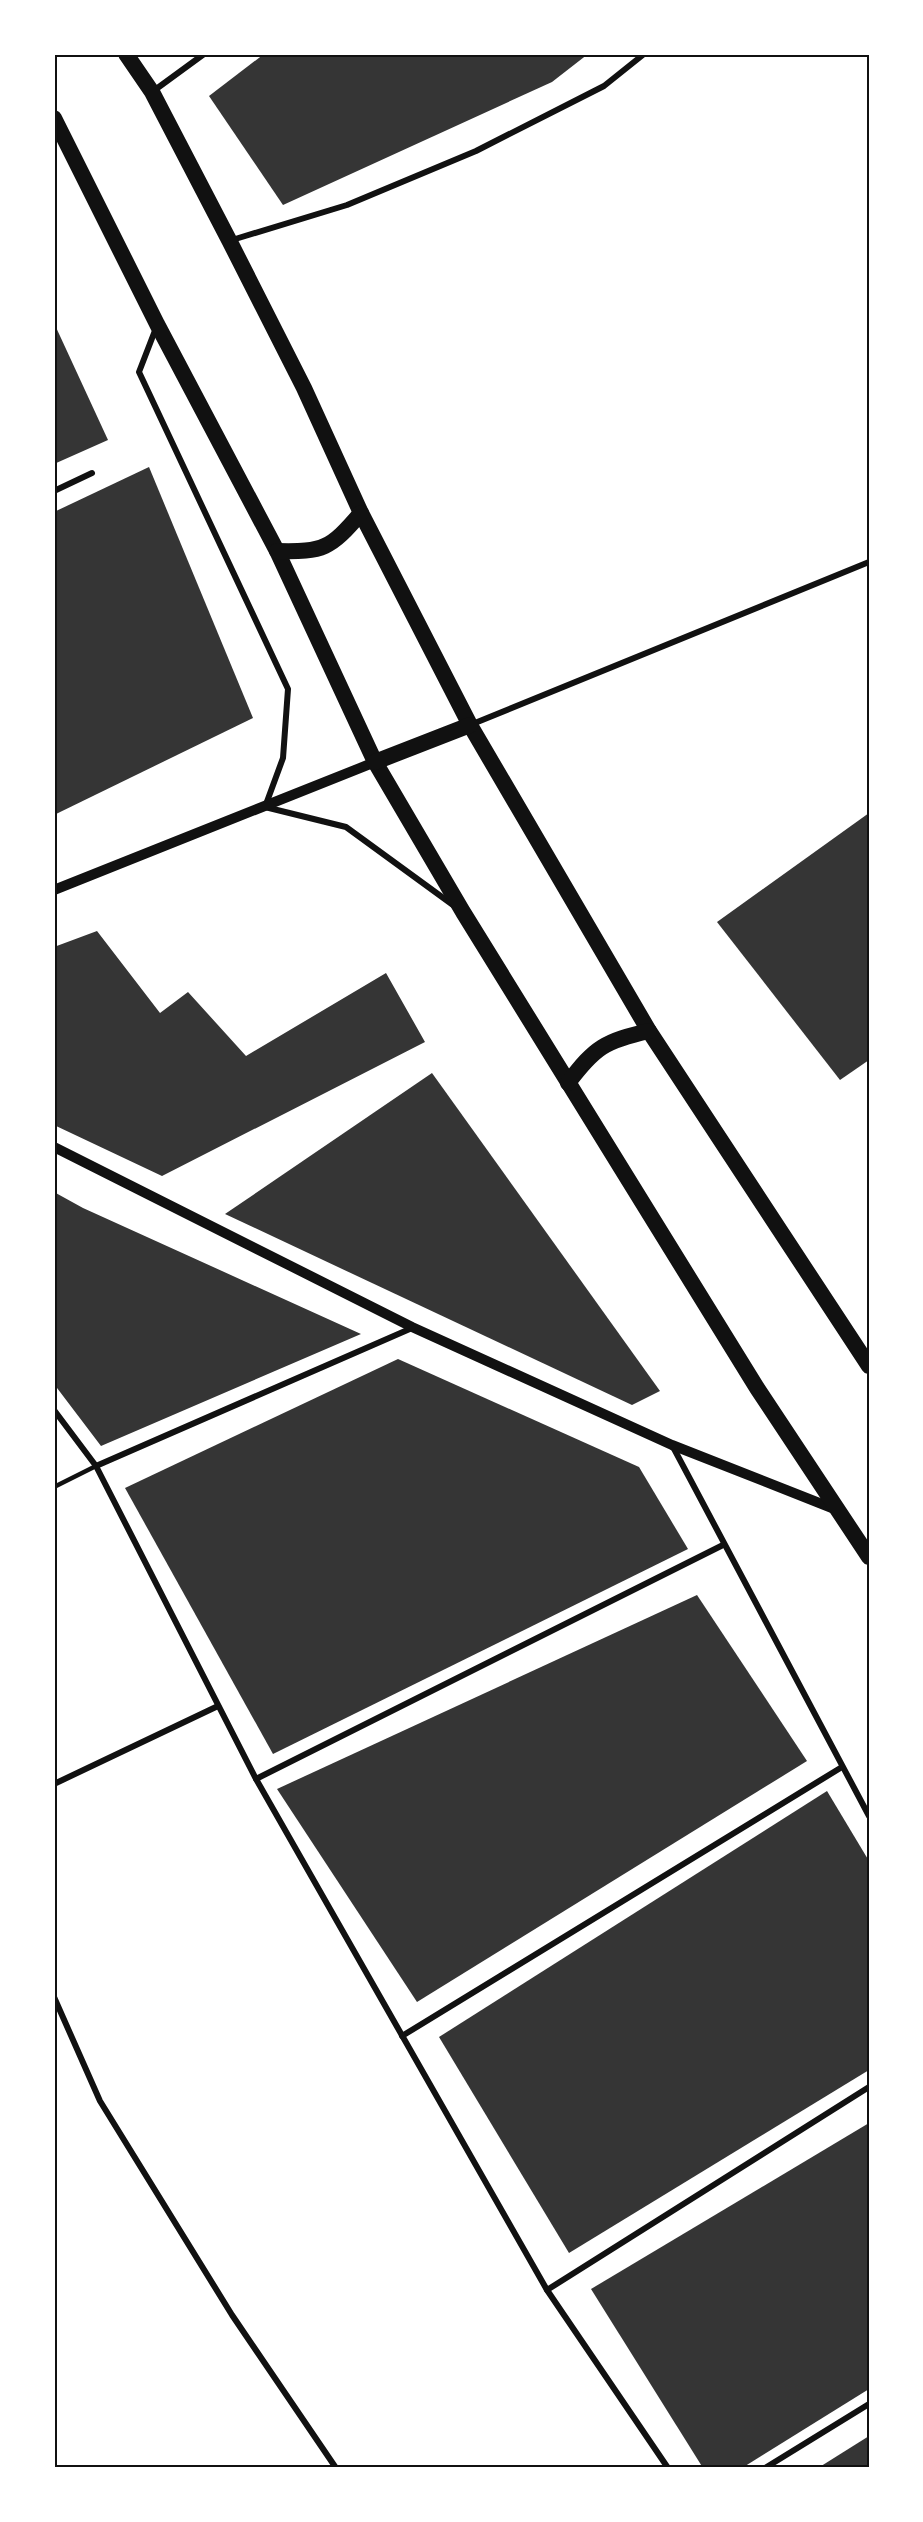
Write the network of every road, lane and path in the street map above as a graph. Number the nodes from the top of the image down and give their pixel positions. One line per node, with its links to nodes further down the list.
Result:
1 (126, 54): 4 (highway)
2 (204, 54): 4 (street)
3 (644, 54): 6 (street)
4 (152, 92): 6 (highway)
5 (54, 118): 7 (highway)
6 (230, 240): 10 (highway)
7 (157, 324): 11 (highway); 15 (street)
8 (92, 473): 9 (street)
9 (54, 491)
10 (361, 513): 11 (highway); 13 (highway)
11 (277, 551): 14 (highway)
12 (869, 562): 13 (street)
13 (470, 725): 14 (highway); 18 (highway)
14 (375, 762): 15 (street); 17 (highway)
15 (265, 807): 16 (street); 17 (street)
16 (54, 890)
17 (463, 912): 19 (highway)
18 (649, 1031): 19 (highway); 22 (highway)
19 (568, 1083): 27 (highway)
20 (54, 1147): 21 (street)
21 (412, 1328): 24 (street); 25 (street)
22 (869, 1366)
23 (54, 1410): 25 (street)
24 (672, 1445): 27 (street); 28 (street)
25 (96, 1466): 26 (lane); 30 (street)
26 (54, 1487)
27 (838, 1510): 29 (highway)
28 (723, 1545): 31 (street); 32 (street)
29 (869, 1557)
30 (218, 1706): 32 (street); 33 (street)
31 (842, 1767): 34 (street); 36 (street)
32 (255, 1779): 36 (street)
33 (54, 1784)
34 (869, 1816)
35 (54, 1997): 40 (street)
36 (402, 2036): 38 (street)
37 (869, 2087): 38 (street)
38 (547, 2290): 41 (street)
39 (869, 2404): 42 (street)
40 (336, 2468)
41 (668, 2468)
42 (765, 2468)

